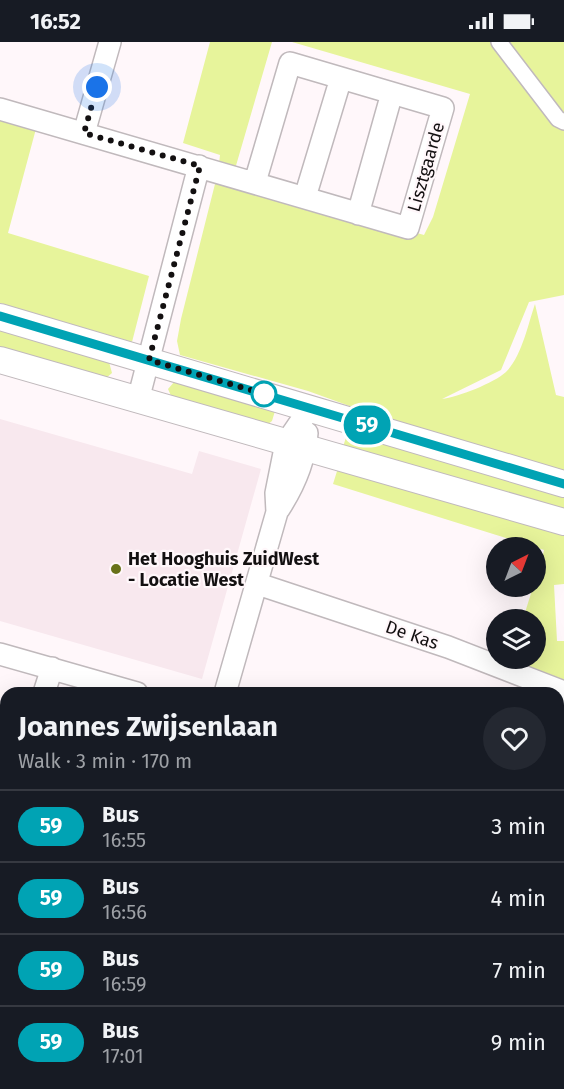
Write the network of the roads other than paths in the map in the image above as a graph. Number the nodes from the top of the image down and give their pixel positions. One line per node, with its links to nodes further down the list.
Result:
1 (110, 42): 7 (street)
2 (498, 42): 6 (street)
3 (340, 78): 4 (street, Lisztgaarde); 9 (street, Lisztgaarde); 10 (street)
4 (392, 93): 11 (street); 11 (street, Lisztgaarde)
5 (0, 109): 7 (street, Lisztgaarde)
6 (564, 122)
7 (84, 133): 8 (street, Lisztgaarde)
8 (200, 166): 9 (street, Lisztgaarde); 14 (street)
9 (255, 182): 10 (street, Lisztgaarde)
10 (305, 197): 11 (street, Lisztgaarde)
11 (358, 214)
12 (0, 316): 14 (street)
13 (0, 360): 15 (street)
14 (149, 360): 15 (street); 16 (street)
15 (138, 400): 17 (street)
16 (310, 408): 17 (street); 18 (street)
17 (296, 446): 19 (street); 20 (street)
18 (564, 484)
19 (564, 522)
20 (258, 584): 25 (street); 26 (street, De Kas)
21 (0, 654): 22 (street)
22 (52, 668): 23 (street); 24 (street)
23 (46, 687)
24 (117, 687)
25 (227, 687)
26 (551, 687)

